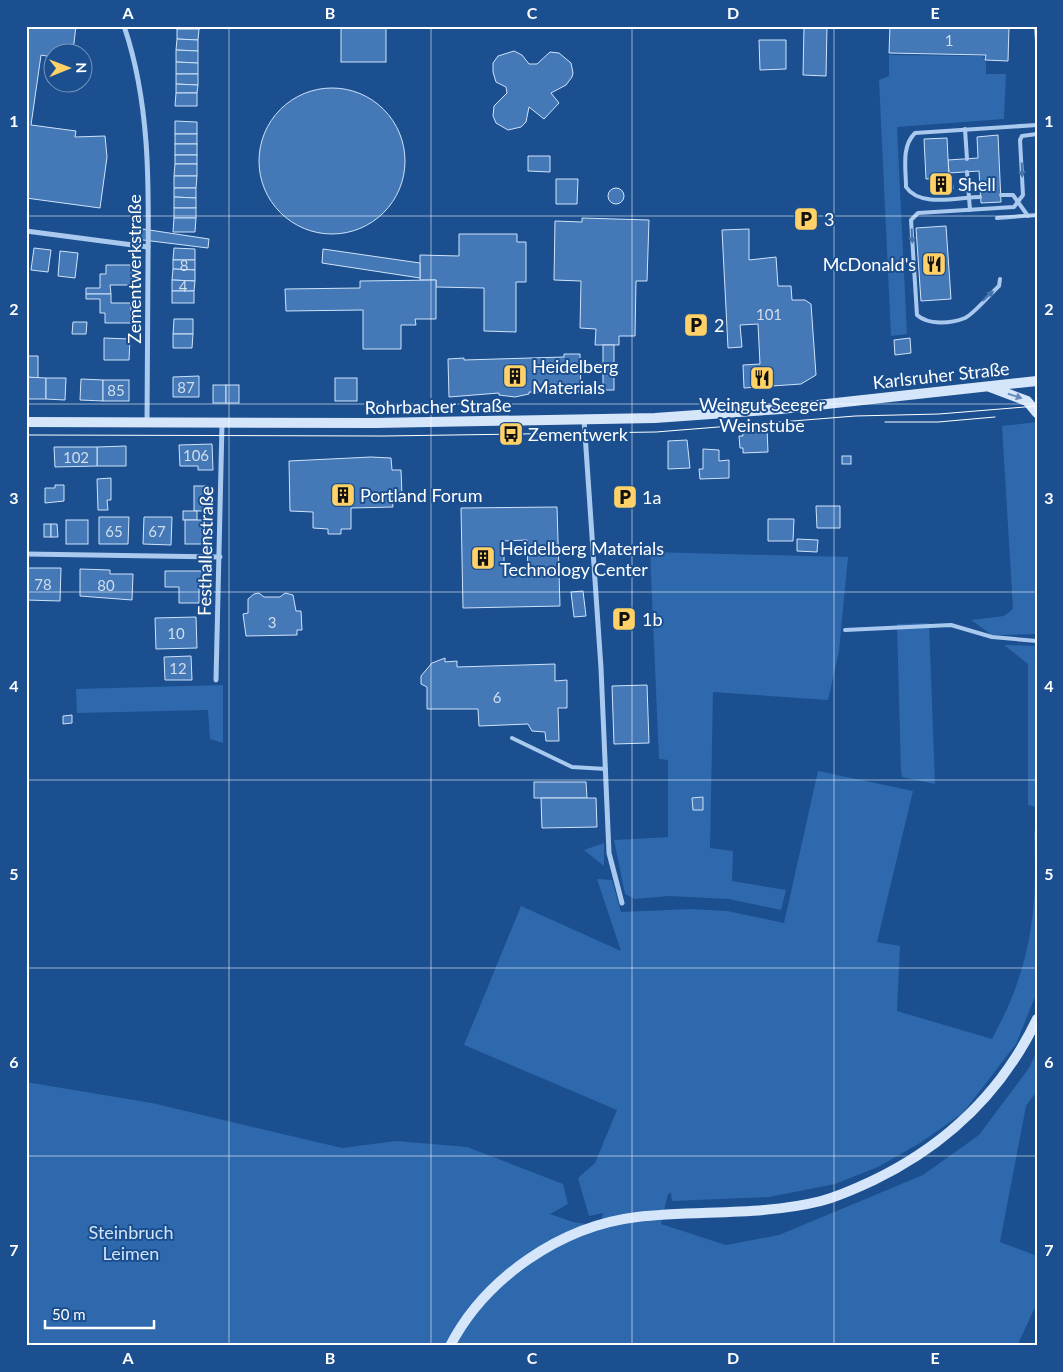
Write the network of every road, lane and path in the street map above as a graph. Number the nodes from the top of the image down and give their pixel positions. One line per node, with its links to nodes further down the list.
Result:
1 (124, 26): 18 (street, Zementwerkstraße)
2 (1036, 26): 3 (lane)
3 (1037, 42)
4 (1037, 125): 5 (lane)
5 (965, 129): 7 (lane); 11 (lane)
6 (1037, 134): 12 (lane, one-way to 12)
7 (966, 159)
8 (967, 172): 11 (lane)
9 (1001, 195): 12 (lane)
10 (980, 196): 11 (lane)
11 (969, 197): 13 (lane)
12 (1019, 203): 13 (lane); 15 (lane)
13 (970, 210): 19 (lane, one-way to 19)
14 (1037, 215): 15 (lane)
15 (1028, 216): 16 (lane)
16 (997, 218)
17 (26, 231): 18 (street)
18 (148, 247): 26 (street, Zementwerkstraße)
19 (1000, 279)
20 (1037, 381): 21 (main road, Karlsruher Straße)
21 (990, 386): 22 (main road, Karlsruher Straße); 23 (main road, one-way to 23)
22 (849, 401): 24 (main road, Rohrbacher Straße)
23 (1037, 413)
24 (584, 419): 27 (main road, Rohrbacher Straße); 34 (street)
25 (26, 422): 26 (main road, Rohrbacher Straße)
26 (147, 424): 27 (main road, Rohrbacher Straße)
27 (222, 424): 29 (street, Festhallenstraße)
28 (26, 554): 29 (street)
29 (220, 557): 32 (street, Festhallenstraße)
30 (845, 630): 31 (lane)
31 (1037, 641)
32 (216, 680)
33 (512, 738): 34 (lane)
34 (606, 769): 35 (street)
35 (622, 903)
36 (1037, 1019): 37 (main road)
37 (451, 1345)

